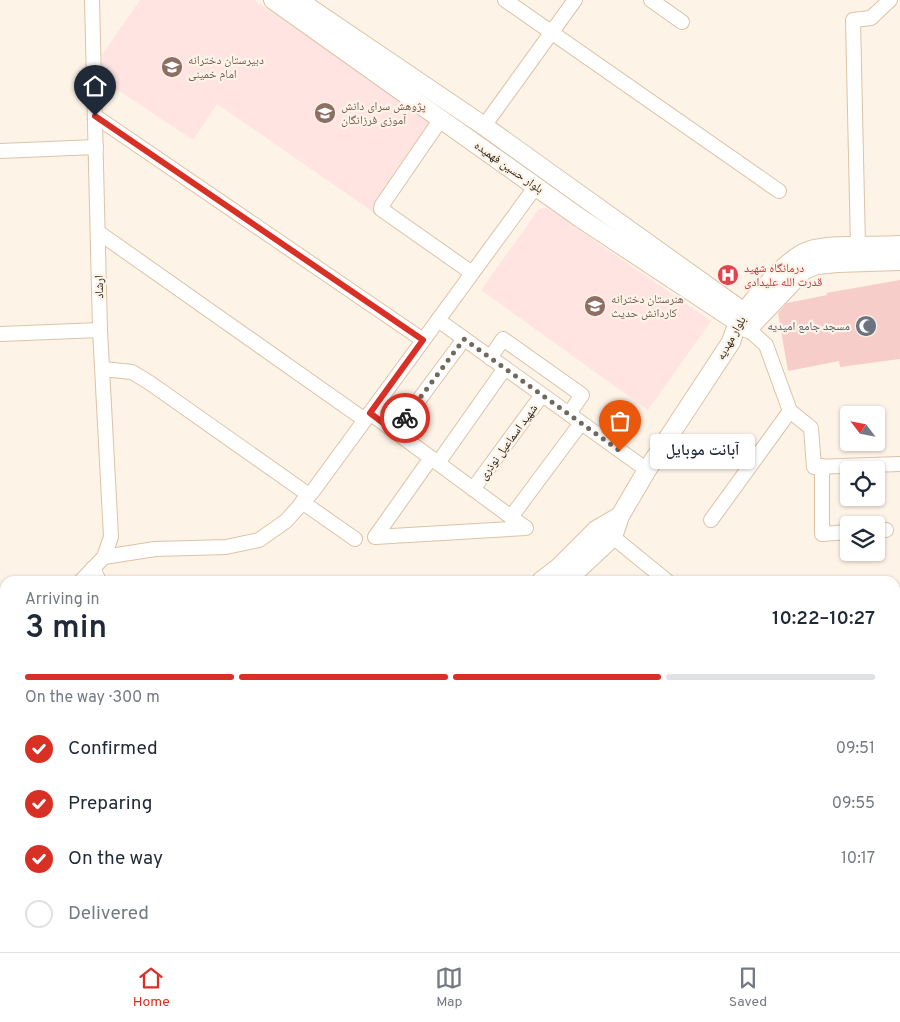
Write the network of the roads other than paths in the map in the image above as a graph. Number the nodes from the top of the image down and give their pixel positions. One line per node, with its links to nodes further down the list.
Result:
1 (92, 0): 11 (street, ارشاد)
2 (298, 0): 13 (street, بلوار حسین فهمیده)
3 (505, 0): 10 (street)
4 (575, 0): 10 (street)
5 (890, 0): 8 (street)
6 (278, 1): 12 (street, بلوار حسین فهمیده)
7 (657, 2): 9 (street)
8 (878, 6): 20 (street)
9 (682, 22)
10 (552, 32): 13 (street); 17 (street)
11 (95, 116): 14 (street, ارشاد); 28 (street)
12 (441, 119): 16 (street, بلوار حسین فهمیده); 22 (street)
13 (484, 126): 24 (street, بلوار حسین فهمیده)
14 (96, 147): 15 (street); 18 (street, ارشاد)
15 (0, 151)
16 (536, 186): 22 (street); 24 (street, بلوار حسین فهمیده)
17 (779, 191)
18 (98, 232): 25 (street, ارشاد); 35 (street)
19 (900, 245): 20 (street, بلوار مهدیه)
20 (858, 246): 24 (street, بلوار مهدیه)
21 (900, 261): 24 (street, بلوار مهدیه)
22 (472, 274): 23 (street)
23 (438, 320): 27 (street); 28 (street)
24 (747, 321): 33 (street); 41 (street, بلوار مهدیه)
25 (100, 330): 26 (street); 31 (street, ارشاد)
26 (0, 334)
27 (464, 339): 29 (street); 37 (street)
28 (423, 340): 35 (street)
29 (490, 358): 30 (street); 34 (street)
30 (505, 368): 32 (street); 38 (street)
31 (103, 369): 43 (street); 50 (street, ارشاد)
32 (542, 395): 34 (street); 42 (street, شهید اسماعیل نوذری)
33 (790, 411): 40 (street); 46 (street)
34 (569, 414): 36 (street)
35 (367, 416): 37 (street); 43 (street)
36 (581, 423): 41 (street); 45 (street)
37 (395, 432): 38 (street)
38 (434, 461): 42 (street); 45 (street)
39 (900, 464): 40 (street)
40 (822, 466): 47 (street)
41 (647, 470): 44 (street, بلوار مهدیه)
42 (473, 489): 45 (street)
43 (305, 499): 49 (street); 50 (street)
44 (620, 516): 48 (street, بلوار مهدیه); 54 (street, بلوار مهدیه)
45 (511, 517)
46 (712, 520)
47 (840, 533)
48 (613, 537): 55 (street, بلوار مهدیه); 56 (street)
49 (355, 538)
50 (104, 557): 51 (street, ارشاد)
51 (93, 568): 52 (street, ارشاد); 53 (street)
52 (86, 576)
53 (97, 576)
54 (548, 576)
55 (571, 576)
56 (661, 576)

